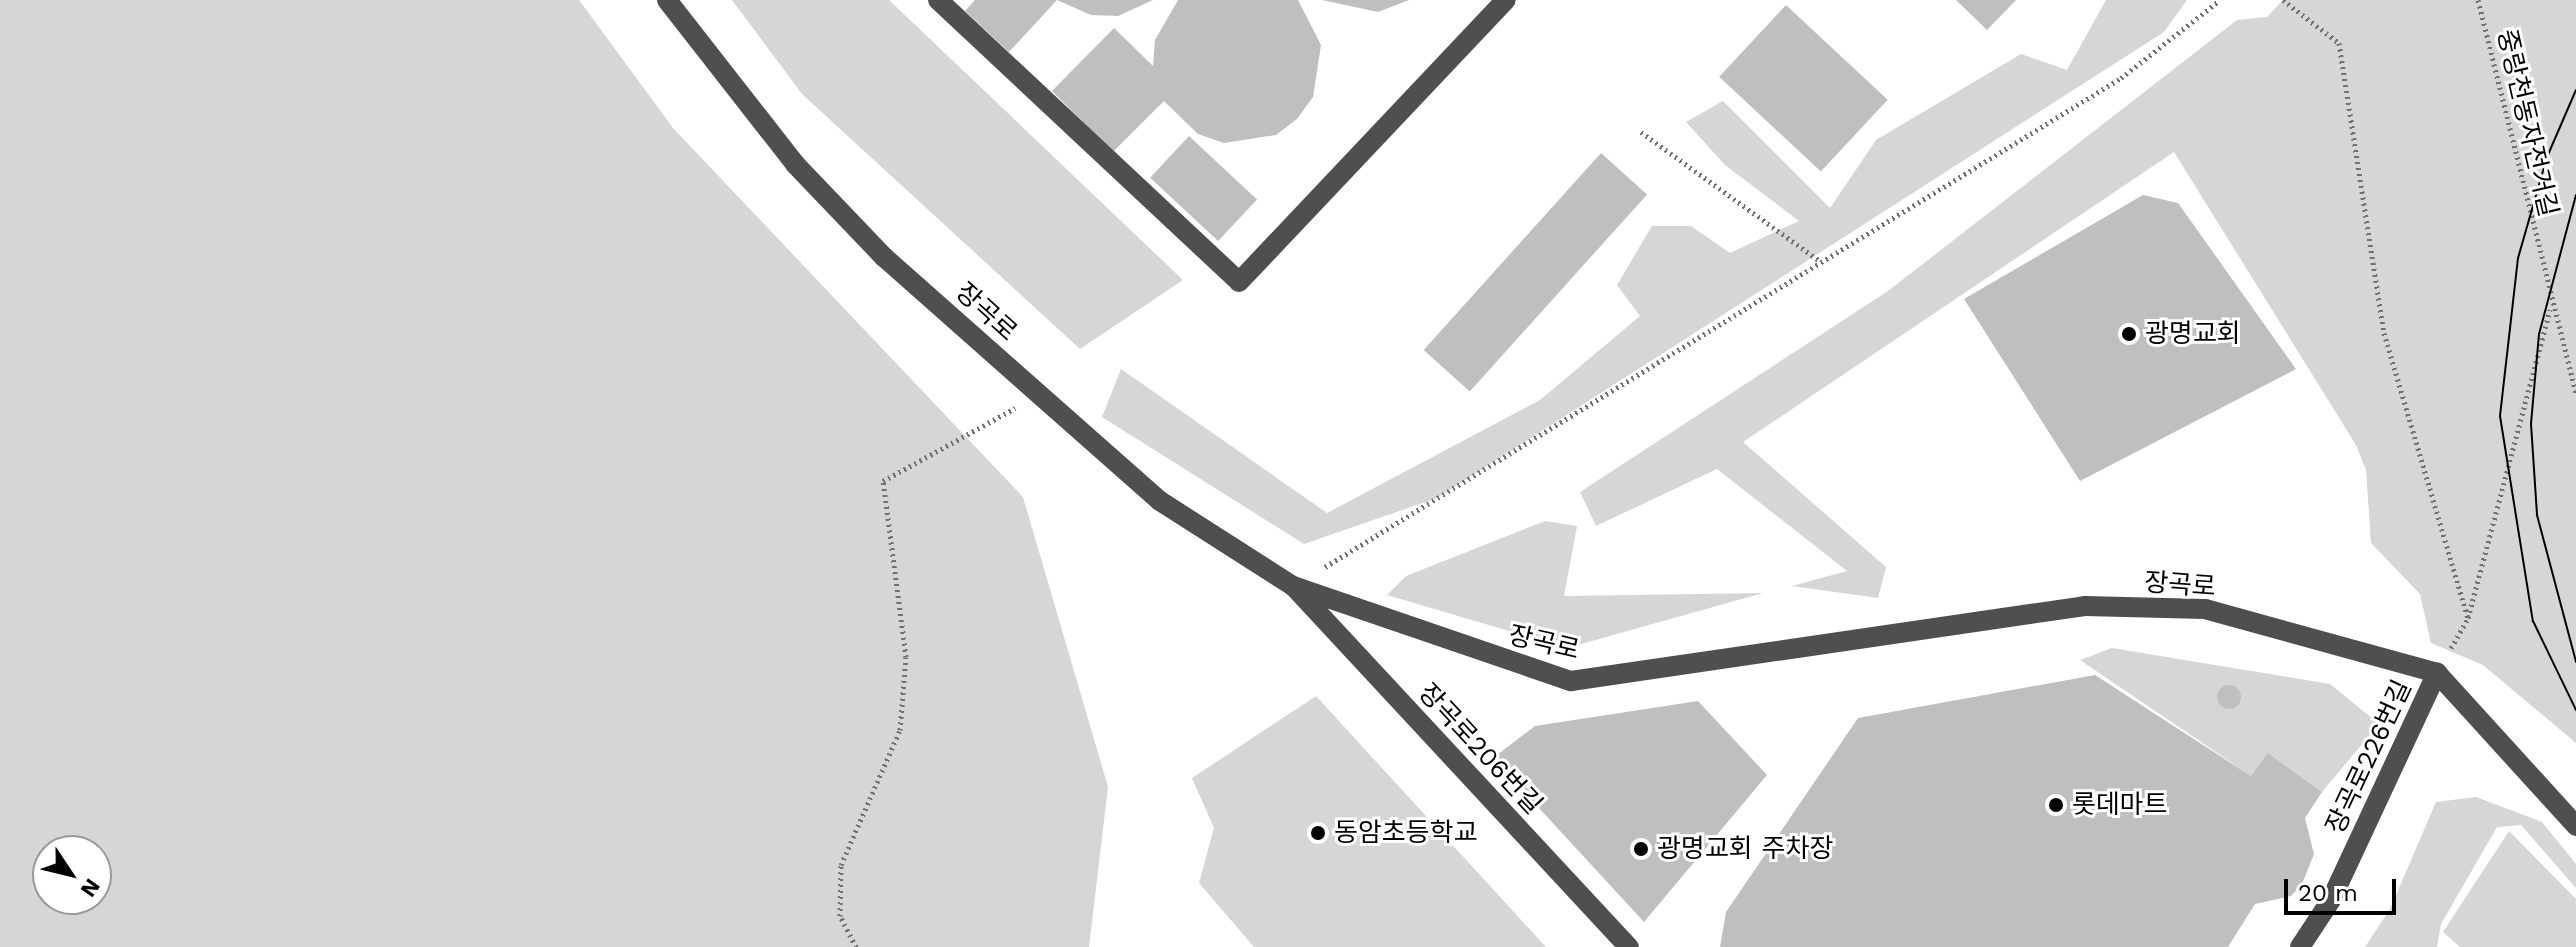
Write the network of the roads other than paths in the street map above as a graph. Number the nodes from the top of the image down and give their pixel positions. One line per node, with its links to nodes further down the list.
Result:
1 (667, 0): 4 (street, 장곡로)
2 (938, 0): 3 (street)
3 (1506, 0)
4 (1293, 586): 5 (street, 장곡로); 7 (street, 장곡로206번길)
5 (2437, 673): 6 (street); 8 (street, 장곡로226번길)
6 (2576, 826)
7 (1629, 947)
8 (2300, 947)

